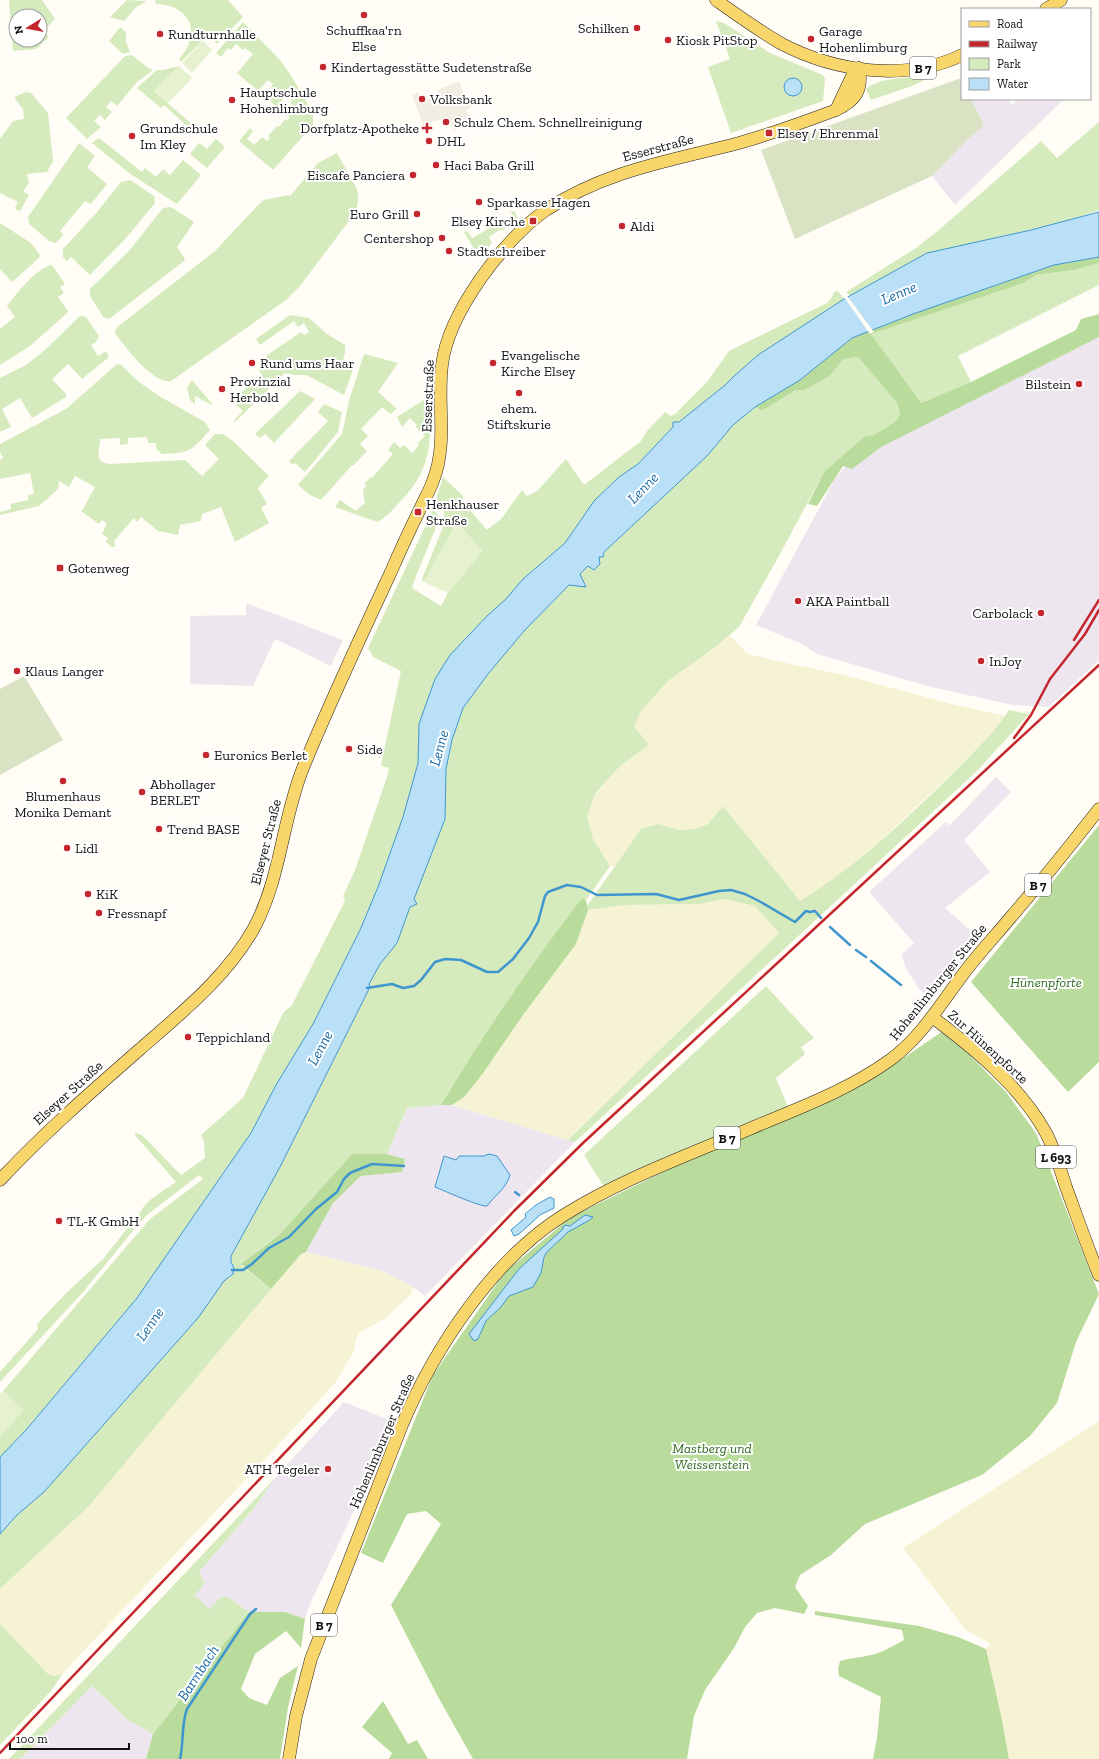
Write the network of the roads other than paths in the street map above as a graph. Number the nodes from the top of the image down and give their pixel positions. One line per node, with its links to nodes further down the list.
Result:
1 (716, 0): 5 (main road, B 7)
2 (1060, 0): 3 (main road)
3 (1048, 8)
4 (961, 56): 7 (main road, B 7)
5 (829, 63): 6 (main road, B 7); 8 (main road)
6 (859, 68): 7 (main road, B 7); 8 (main road)
7 (882, 72): 8 (main road)
8 (854, 87): 9 (main road, Esserstraße)
9 (403, 545): 12 (main road, Elseyer Straße)
10 (1099, 810): 11 (main road, Hohenlimburger Straße / B 7)
11 (932, 1017): 13 (main road, Zur Hünenpforte / L 693); 14 (main road, Hohenlimburger Straße / B 7)
12 (0, 1180)
13 (1099, 1275)
14 (289, 1759)

